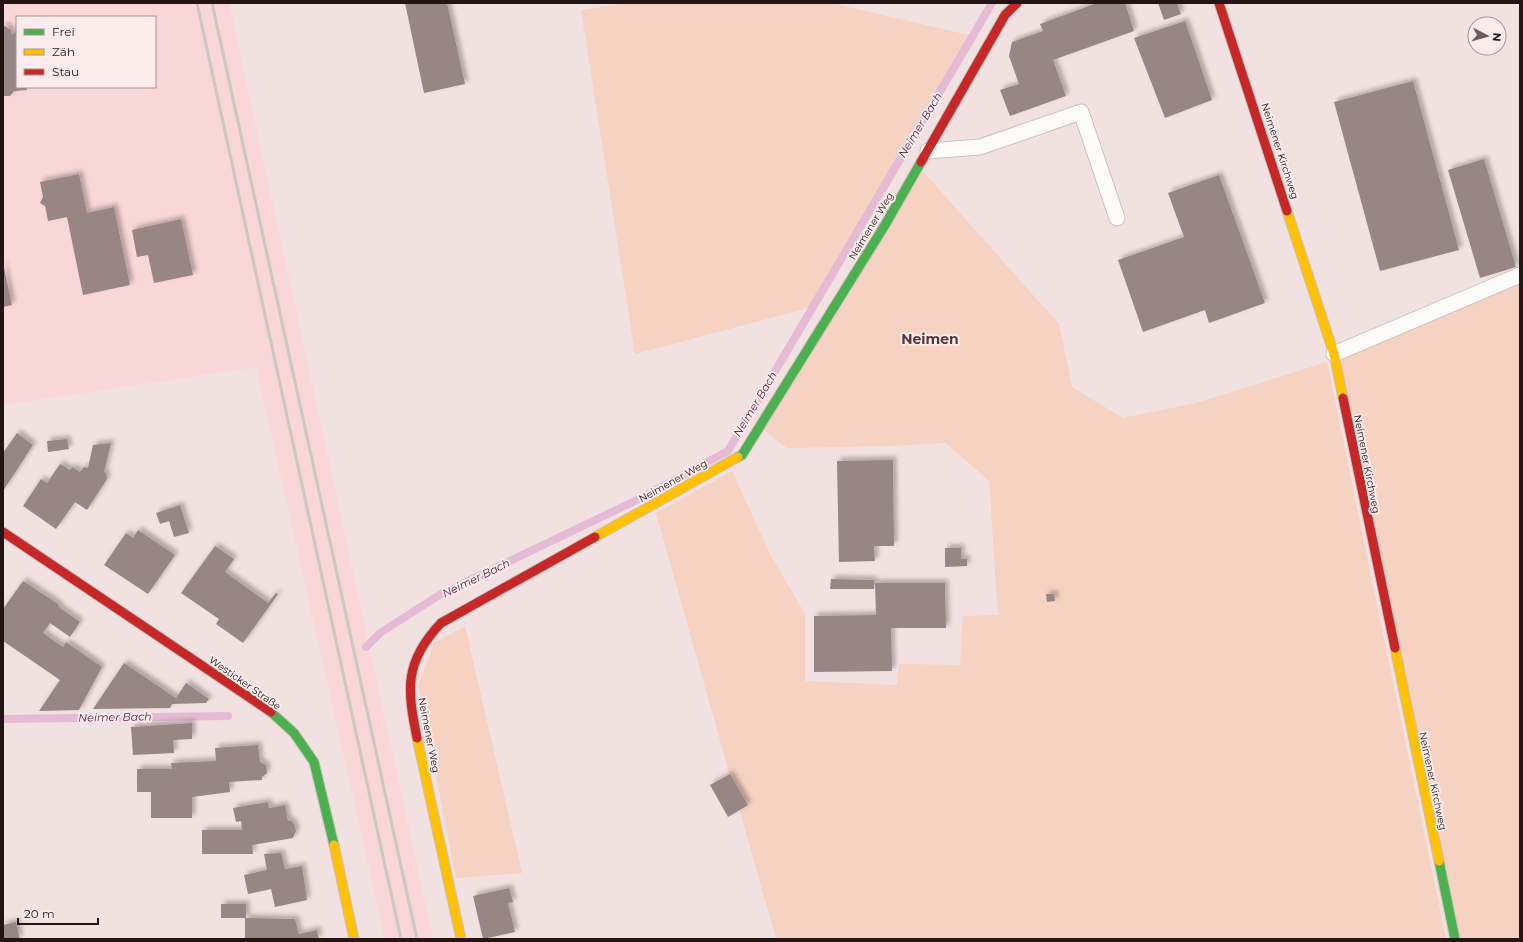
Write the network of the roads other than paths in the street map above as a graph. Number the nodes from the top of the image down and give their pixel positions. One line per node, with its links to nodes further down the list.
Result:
1 (1016, 3): 3 (street, Neimener Weg)
2 (1219, 3): 6 (street, Neimener Kirchweg)
3 (928, 151): 4 (lane); 9 (street, Neimener Weg)
4 (1117, 218)
5 (1520, 275): 6 (lane)
6 (1334, 354): 10 (street, Neimener Kirchweg)
7 (3, 532): 8 (street, Westicker Straße)
8 (354, 939)
9 (461, 939)
10 (1455, 939)

